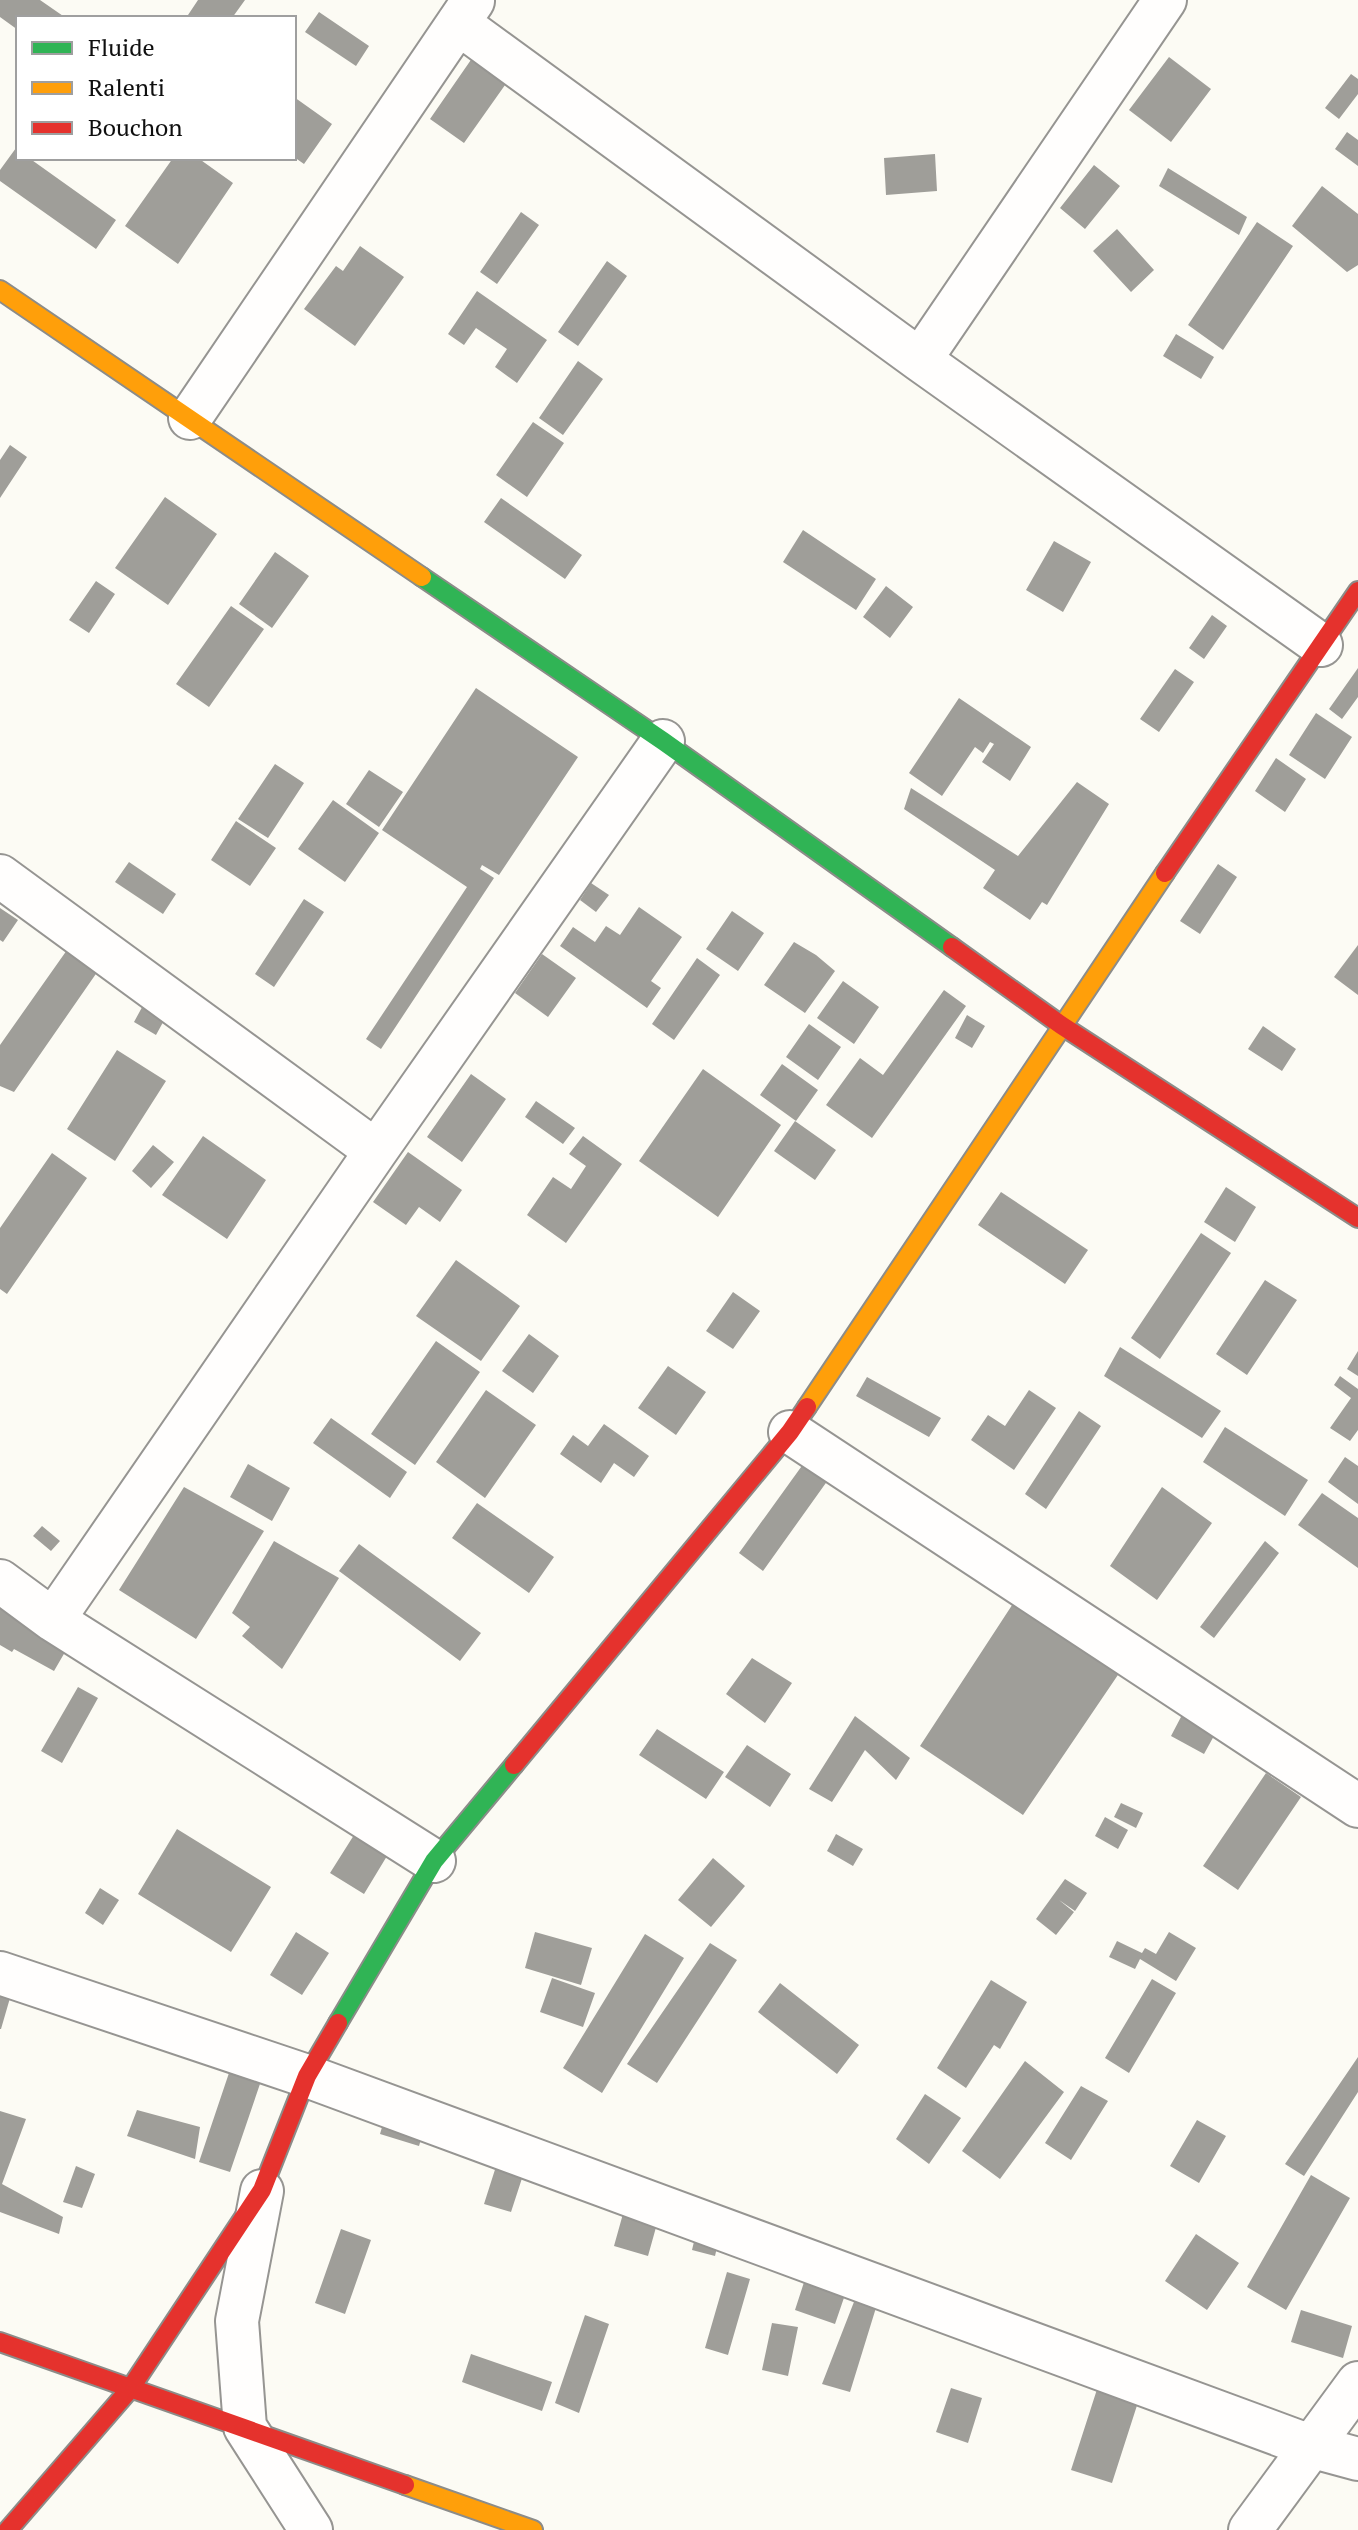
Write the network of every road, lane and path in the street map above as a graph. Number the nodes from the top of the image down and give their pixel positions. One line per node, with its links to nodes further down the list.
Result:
1 (1165, 0): 4 (street)
2 (466, 12): 4 (street); 5 (street)
3 (0, 290): 5 (street)
4 (920, 360): 7 (street)
5 (190, 418): 8 (street)
6 (1358, 591): 7 (street)
7 (1321, 645): 10 (street)
8 (663, 741): 10 (street); 11 (street)
9 (0, 876): 11 (street)
10 (1061, 1025): 12 (street); 13 (street)
11 (376, 1151): 15 (street)
12 (1358, 1218)
13 (790, 1432): 16 (street); 17 (street)
14 (0, 1581): 15 (street)
15 (53, 1620): 17 (street)
16 (1358, 1806)
17 (434, 1861): 19 (street)
18 (0, 1973): 19 (street)
19 (307, 2076): 20 (street); 25 (street)
20 (262, 2190): 23 (street); 24 (street)
21 (0, 2342): 23 (street)
22 (1358, 2383): 25 (street)
23 (130, 2389): 24 (street); 27 (street)
24 (245, 2427): 28 (street); 29 (street)
25 (1310, 2446): 26 (street); 30 (street)
26 (1358, 2459)
27 (8, 2530)
28 (311, 2530)
29 (533, 2530)
30 (1250, 2530)

